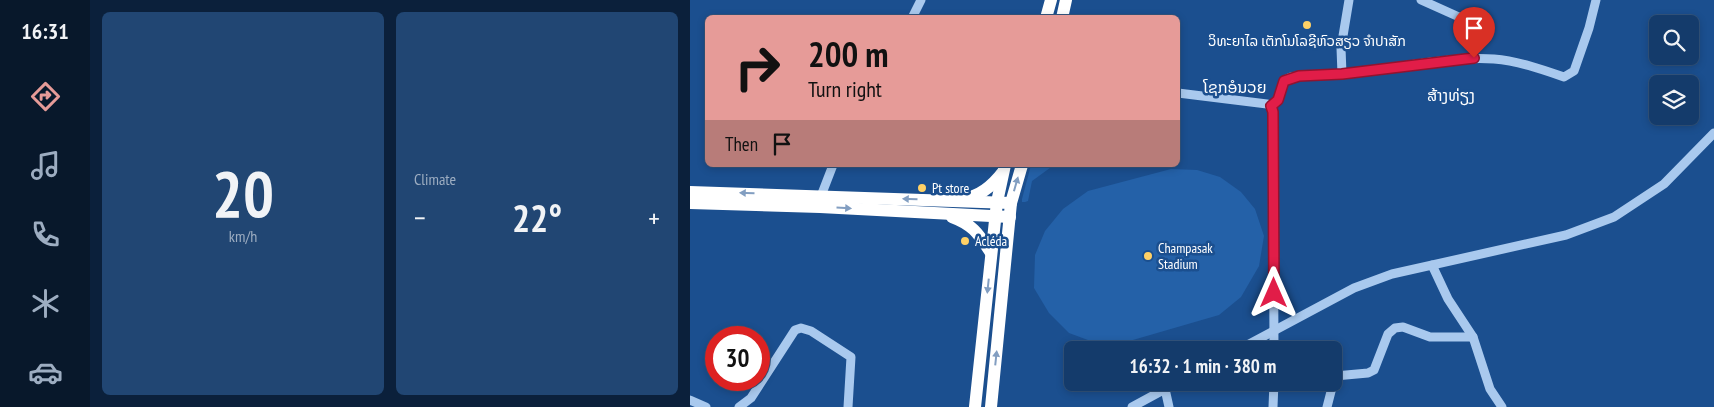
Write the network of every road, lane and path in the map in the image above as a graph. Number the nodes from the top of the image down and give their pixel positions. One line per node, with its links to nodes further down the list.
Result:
1 (921, 0): 7 (street)
2 (1051, 0): 8 (highway)
3 (1066, 0): 9 (highway)
4 (1349, 0): 11 (street)
5 (1421, 0): 10 (street)
6 (1596, 0): 11 (street)
7 (914, 15)
8 (1047, 15)
9 (1063, 15)
10 (1459, 16)
11 (1342, 74): 13 (street)
12 (1180, 92): 13 (street)
13 (1271, 106): 28 (street)
14 (1714, 133): 27 (street)
15 (832, 167): 19 (street)
16 (1021, 167): 22 (highway, one-way to 16)
17 (1005, 168): 20 (highway); 23 (highway)
18 (690, 192): 19 (highway, one-way to 18)
19 (820, 202): 21 (highway); 23 (highway)
20 (997, 202): 22 (highway); 23 (highway); 24 (highway)
21 (690, 203)
22 (1011, 203): 25 (highway)
23 (942, 207): 24 (highway); 26 (highway)
24 (996, 216): 25 (highway); 26 (highway)
25 (1010, 217): 40 (highway, one-way to 25)
26 (991, 253): 39 (highway, one-way to 39)
27 (1432, 265): 28 (street); 29 (street)
28 (1275, 330): 30 (street); 31 (street)
29 (1473, 337): 44 (street); 45 (street)
30 (1255, 341)
31 (1274, 341)
32 (1163, 391): 41 (street)
33 (1165, 391): 42 (street)
34 (1274, 391): 43 (street)
35 (690, 400): 36 (street)
36 (706, 407)
37 (739, 407): 38 (street)
38 (848, 407)
39 (975, 407)
40 (991, 407)
41 (1132, 407)
42 (1169, 407)
43 (1273, 407)
44 (1327, 407)
45 (1502, 407)

